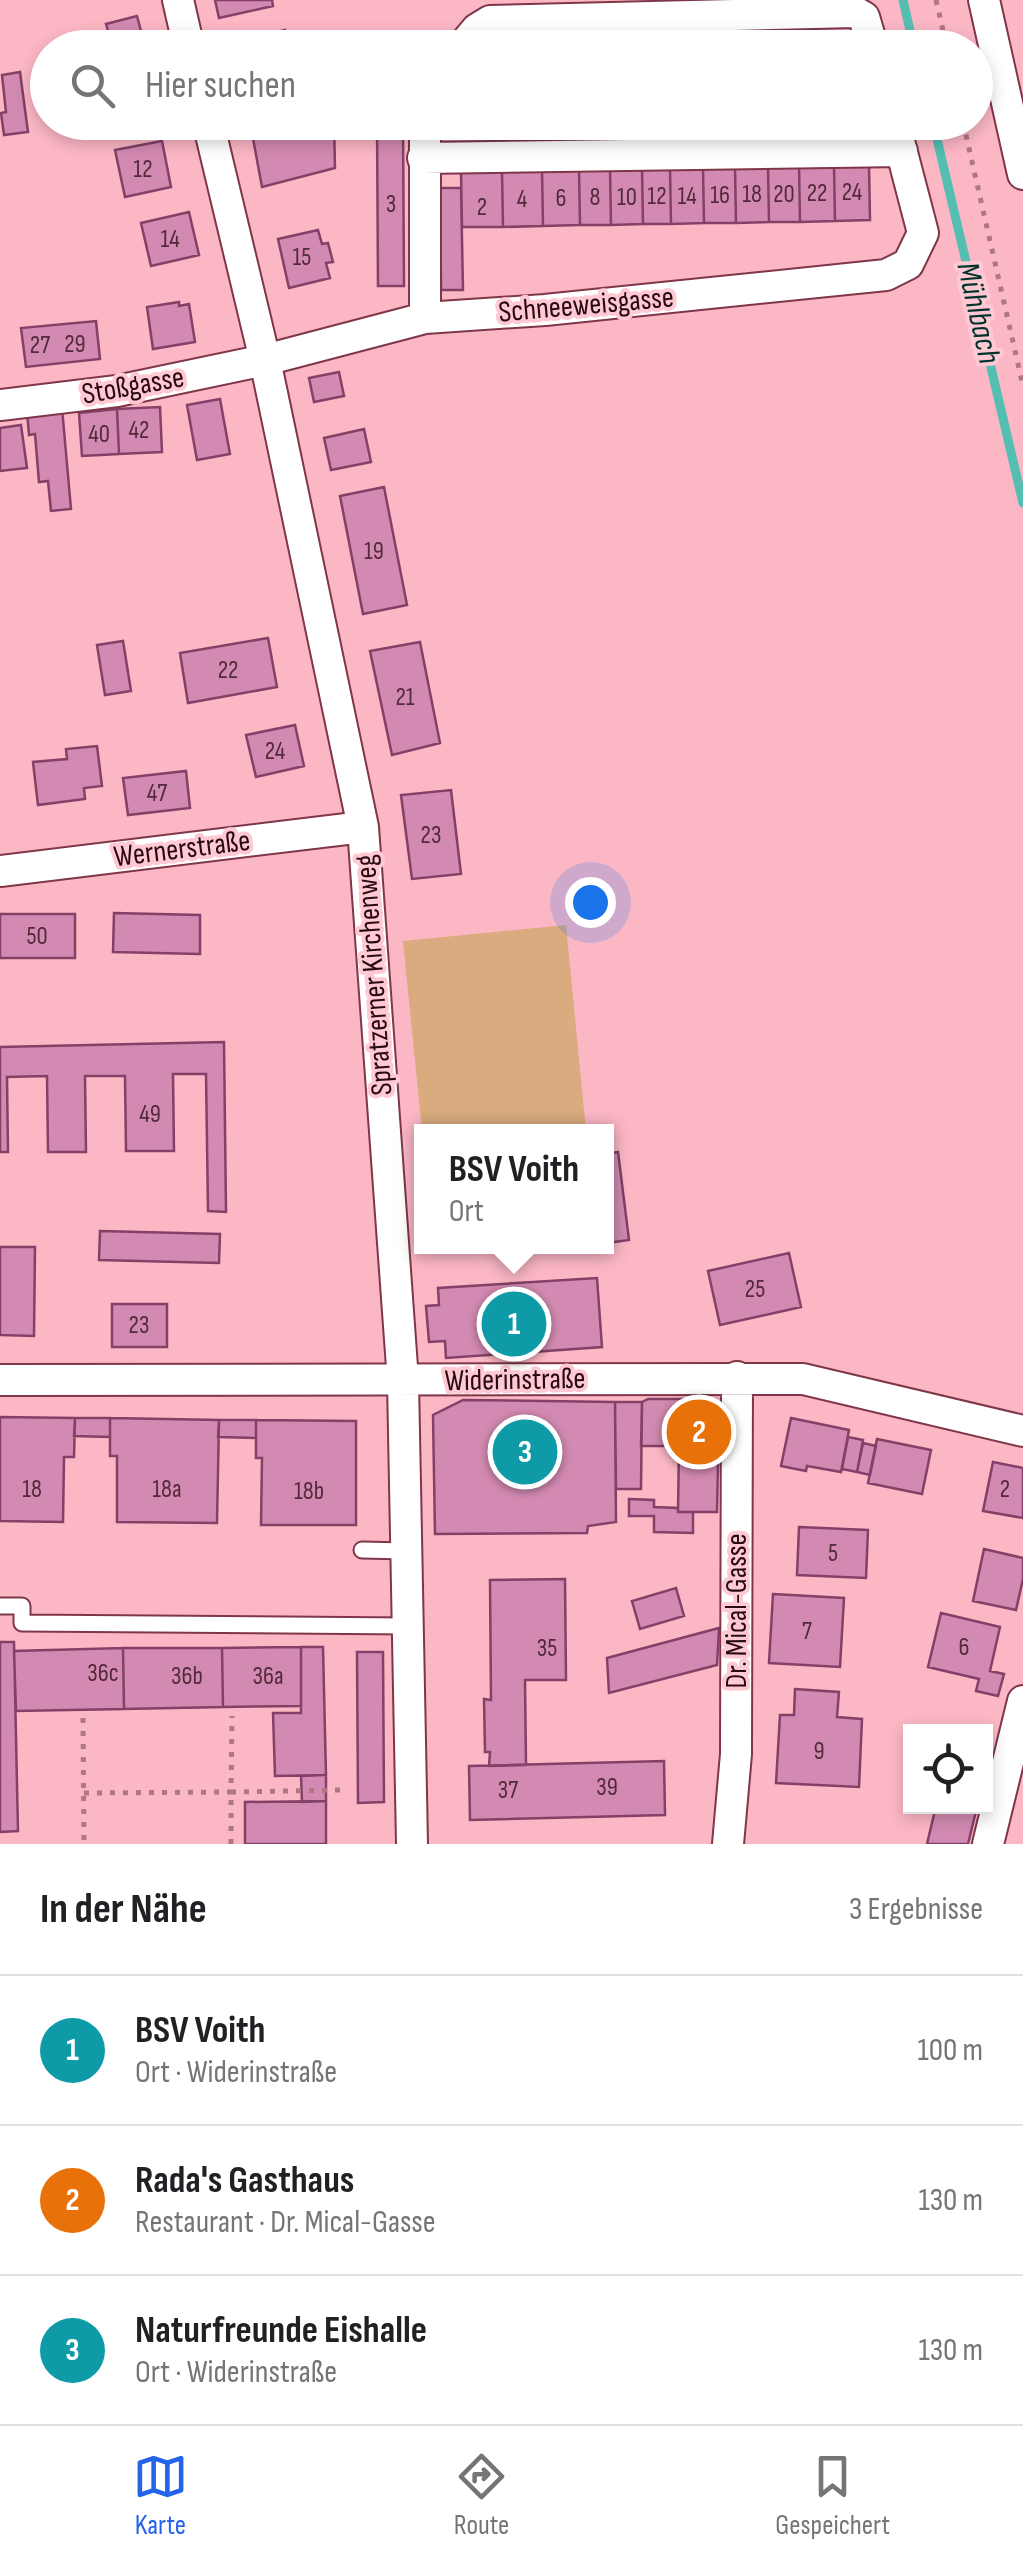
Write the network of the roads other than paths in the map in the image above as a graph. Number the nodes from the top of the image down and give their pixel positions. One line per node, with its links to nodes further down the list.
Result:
1 (178, 0): 3 (street)
2 (984, 0): 6 (street)
3 (186, 30)
4 (476, 30): 5 (street)
5 (867, 30)
6 (1011, 63): 12 (street)
7 (212, 140): 14 (street, Spratzerner Kirchenweg)
8 (424, 140): 11 (street)
9 (830, 140): 11 (street)
10 (899, 140): 13 (street, Schneeweisgasse)
11 (423, 158): 13 (street)
12 (1023, 174)
13 (425, 318): 14 (street, Schneeweisgasse)
14 (265, 360): 15 (street, Stoßgasse); 16 (street, Spratzerner Kirchenweg)
15 (0, 404)
16 (364, 828): 17 (street, Wernerstraße); 20 (street, Spratzerner Kirchenweg)
17 (0, 871)
18 (737, 1377): 20 (street, Widerinstraße); 21 (street, Widerinstraße); 28 (street, Dr. Mical-Gasse)
19 (0, 1380): 20 (street, Widerinstraße)
20 (403, 1382): 23 (street, Spratzerner Kirchenweg)
21 (1023, 1431)
22 (362, 1550): 23 (lane)
23 (406, 1551): 25 (street, Spratzerner Kirchenweg)
24 (0, 1606): 25 (lane)
25 (408, 1626): 27 (street, Spratzerner Kirchenweg)
26 (1023, 1701): 29 (street)
27 (412, 1844)
28 (728, 1844)
29 (988, 1844)

